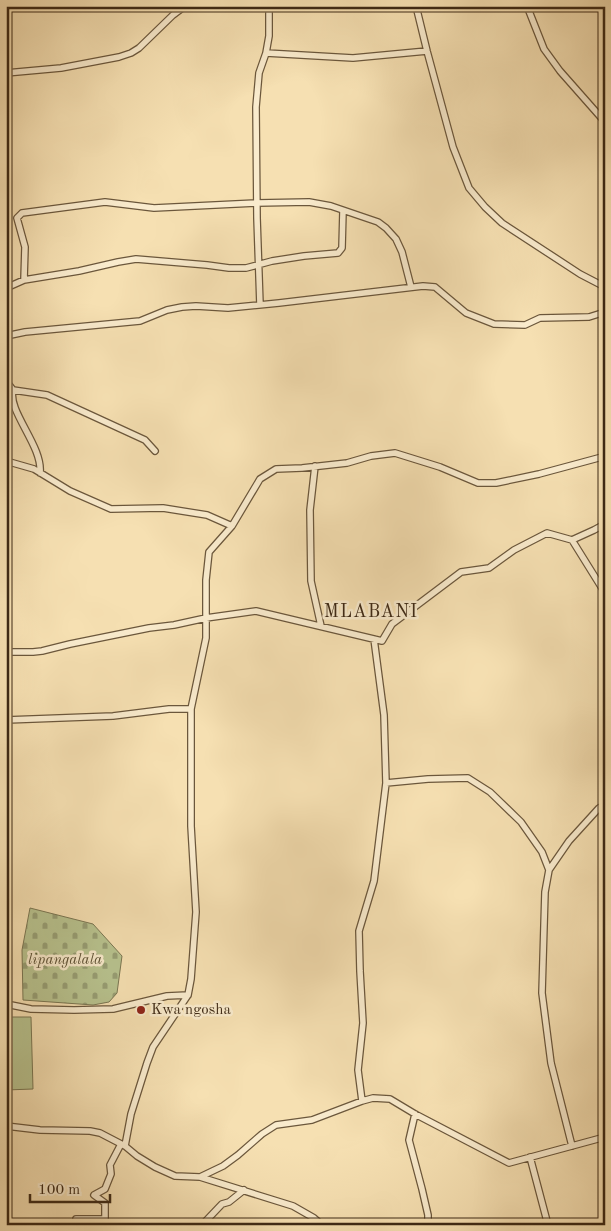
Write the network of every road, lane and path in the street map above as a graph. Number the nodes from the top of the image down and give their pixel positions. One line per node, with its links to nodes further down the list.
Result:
1 (186, 6): 7 (street)
2 (269, 6): 6 (street)
3 (416, 6): 5 (street)
4 (527, 6): 8 (street)
5 (427, 51): 6 (street); 14 (street)
6 (266, 54): 9 (street)
7 (6, 73)
8 (605, 122)
9 (256, 203): 10 (street); 11 (street); 12 (street)
10 (343, 210): 11 (street); 13 (street)
11 (258, 265): 12 (street); 16 (street)
12 (24, 280): 15 (street)
13 (410, 287): 16 (street); 17 (street)
14 (605, 287)
15 (6, 288)
16 (260, 305): 18 (street)
17 (605, 312)
18 (6, 336)
19 (6, 381): 20 (street)
20 (13, 390): 21 (street); 25 (street)
21 (155, 451)
22 (605, 458): 24 (street)
23 (6, 461): 25 (street)
24 (315, 466): 27 (street); 31 (street)
25 (40, 473): 27 (street)
26 (605, 524): 28 (street)
27 (232, 526): 30 (street)
28 (572, 540): 29 (street); 32 (street)
29 (605, 593)
30 (206, 618): 31 (street); 33 (street); 34 (street)
31 (321, 626): 32 (street)
32 (374, 639): 36 (street)
33 (6, 652)
34 (191, 709): 35 (street); 39 (street)
35 (6, 720)
36 (386, 783): 38 (street); 41 (street)
37 (605, 805): 38 (street)
38 (550, 870): 46 (street)
39 (188, 995): 40 (street); 45 (street)
40 (6, 1004)
41 (362, 1101): 42 (street); 48 (street)
42 (415, 1114): 47 (street); 53 (street)
43 (6, 1126): 45 (street)
44 (605, 1137): 46 (street)
45 (123, 1145): 48 (street); 50 (street)
46 (572, 1146): 47 (street)
47 (530, 1157): 54 (street)
48 (200, 1177): 49 (street)
49 (244, 1190): 51 (street); 52 (street)
50 (76, 1219)
51 (202, 1225)
52 (322, 1225)
53 (428, 1225)
54 (548, 1225)

